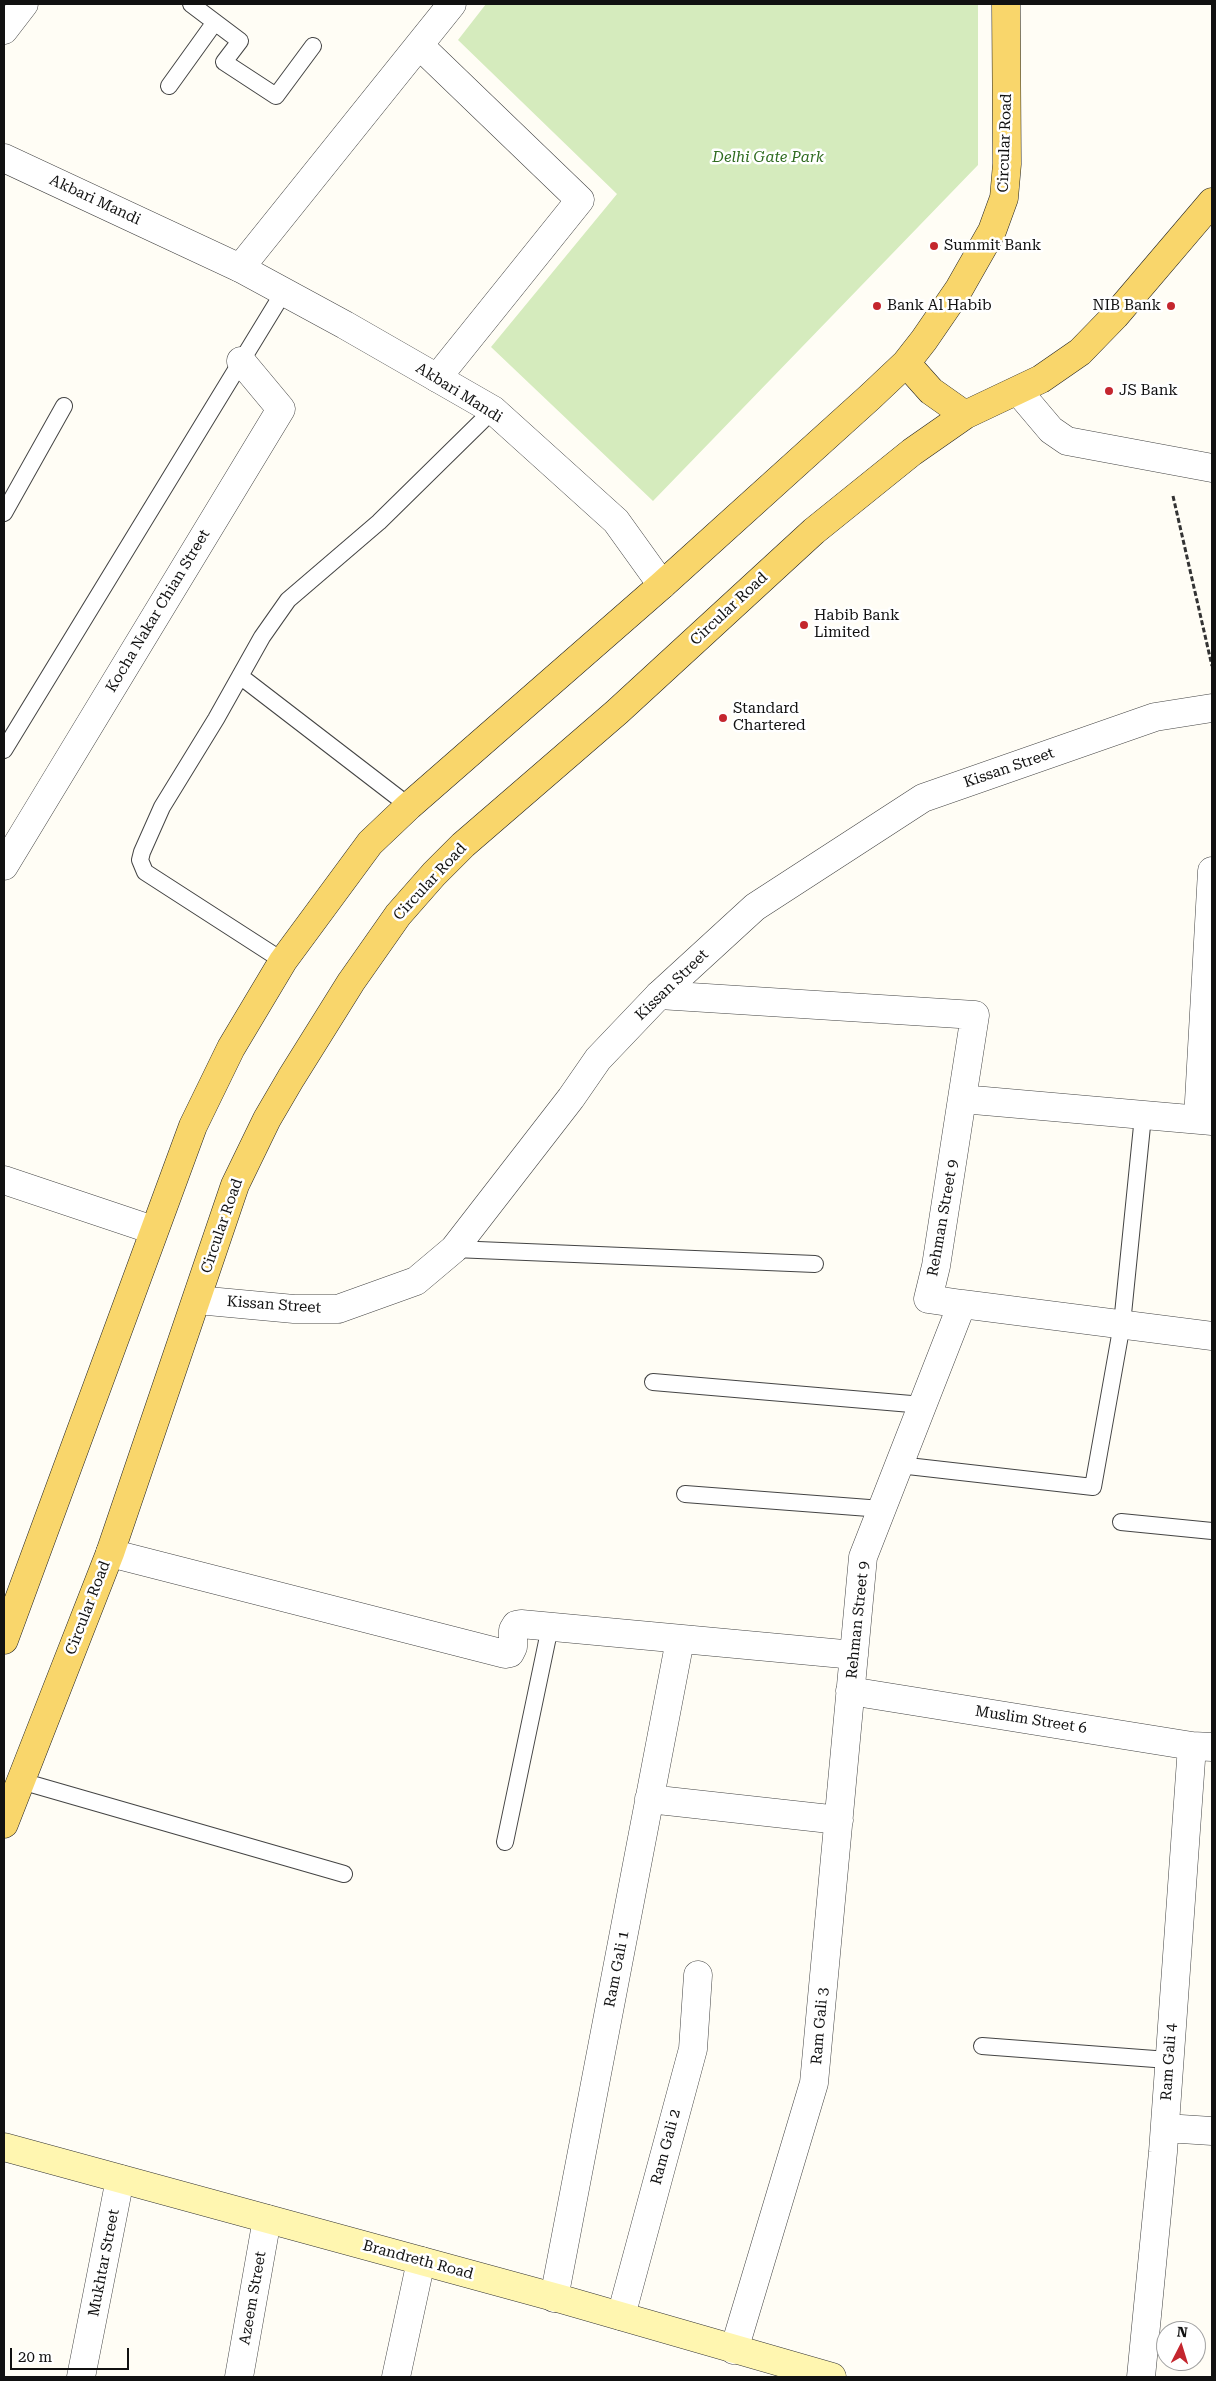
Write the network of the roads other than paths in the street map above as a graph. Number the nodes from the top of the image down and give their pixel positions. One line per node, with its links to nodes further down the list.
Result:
1 (191, 4): 4 (lane)
2 (452, 4): 5 (street)
3 (1006, 4): 13 (main road, Circular Road)
4 (215, 22): 6 (lane); 7 (lane)
5 (419, 45): 10 (street); 14 (street)
6 (313, 46)
7 (169, 86)
8 (4, 158): 10 (street, Akbari Mandi)
9 (1212, 202): 15 (main road, Circular Road)
10 (240, 268): 11 (street, Akbari Mandi)
11 (283, 293): 12 (lane); 14 (street, Akbari Mandi)
12 (241, 361): 24 (lane); 26 (street, Kocha Nakar Chian Street)
13 (906, 363): 18 (main road); 21 (main road, Circular Road)
14 (437, 378): 17 (street, Akbari Mandi)
15 (1018, 391): 18 (main road, Circular Road); 19 (street)
16 (64, 406): 20 (lane)
17 (493, 410): 21 (street, Akbari Mandi); 22 (lane)
18 (965, 415): 37 (main road, Circular Road)
19 (1212, 468)
20 (4, 513)
21 (662, 585): 25 (main road, Circular Road)
22 (240, 676): 25 (lane); 28 (lane)
23 (1212, 708): 29 (street, Kissan Street)
24 (4, 750)
25 (409, 806): 28 (main road, Circular Road)
26 (4, 866)
27 (1212, 871): 32 (street)
28 (283, 961): 34 (main road, Circular Road)
29 (660, 995): 30 (street, Rehman Street 9); 35 (street, Kissan Street)
30 (962, 1099): 31 (street); 38 (street, Rehman Street 9)
31 (1143, 1116): 32 (street); 39 (lane)
32 (1205, 1120)
33 (4, 1180): 34 (street)
34 (153, 1230): 50 (main road, Circular Road)
35 (454, 1249): 36 (lane); 37 (street, Kissan Street)
36 (815, 1264)
37 (197, 1300): 48 (main road, Circular Road)
38 (962, 1304): 39 (street); 42 (street, Rehman Street 9)
39 (1122, 1324): 40 (street); 43 (lane)
40 (1212, 1336)
41 (653, 1382): 42 (lane)
42 (923, 1405): 43 (street, Rehman Street 9)
43 (899, 1465): 45 (street, Rehman Street 9)
44 (685, 1494): 45 (lane)
45 (882, 1509): 52 (street, Rehman Street 9)
46 (1121, 1522): 47 (lane)
47 (1212, 1531)
48 (110, 1553): 49 (street); 55 (main road, Circular Road)
49 (550, 1627): 51 (street); 59 (lane)
50 (4, 1640)
51 (680, 1640): 52 (street); 56 (street, Ram Gali 1)
52 (854, 1655): 53 (street, Rehman Street 9)
53 (850, 1691): 54 (street, Muslim Street 6); 57 (street, Ram Gali 3)
54 (1202, 1747): 63 (street, Ram Gali 4)
55 (20, 1781): 58 (main road, Circular Road); 60 (lane)
56 (649, 1799): 57 (street); 70 (street, Ram Gali 1)
57 (838, 1820): 72 (street, Ram Gali 3)
58 (4, 1824)
59 (505, 1842)
60 (344, 1874)
61 (698, 1975): 71 (street, Ram Gali 2)
62 (982, 2046): 63 (lane)
63 (1168, 2060): 64 (street, Ram Gali 4)
64 (1165, 2128): 65 (street); 77 (street, Ram Gali 4)
65 (1212, 2131)
66 (4, 2147): 67 (main road, Brandreth Road)
67 (120, 2179): 68 (main road, Brandreth Road); 73 (street, Mukhtar Street)
68 (267, 2219): 69 (main road, Brandreth Road); 74 (street, Azeem Street)
69 (421, 2261): 70 (main road, Brandreth Road); 75 (street)
70 (554, 2298): 71 (main road, Brandreth Road)
71 (621, 2316): 72 (main road, Brandreth Road)
72 (734, 2350): 76 (main road, Brandreth Road)
73 (81, 2377)
74 (239, 2377)
75 (396, 2377)
76 (832, 2377)
77 (1141, 2377)

